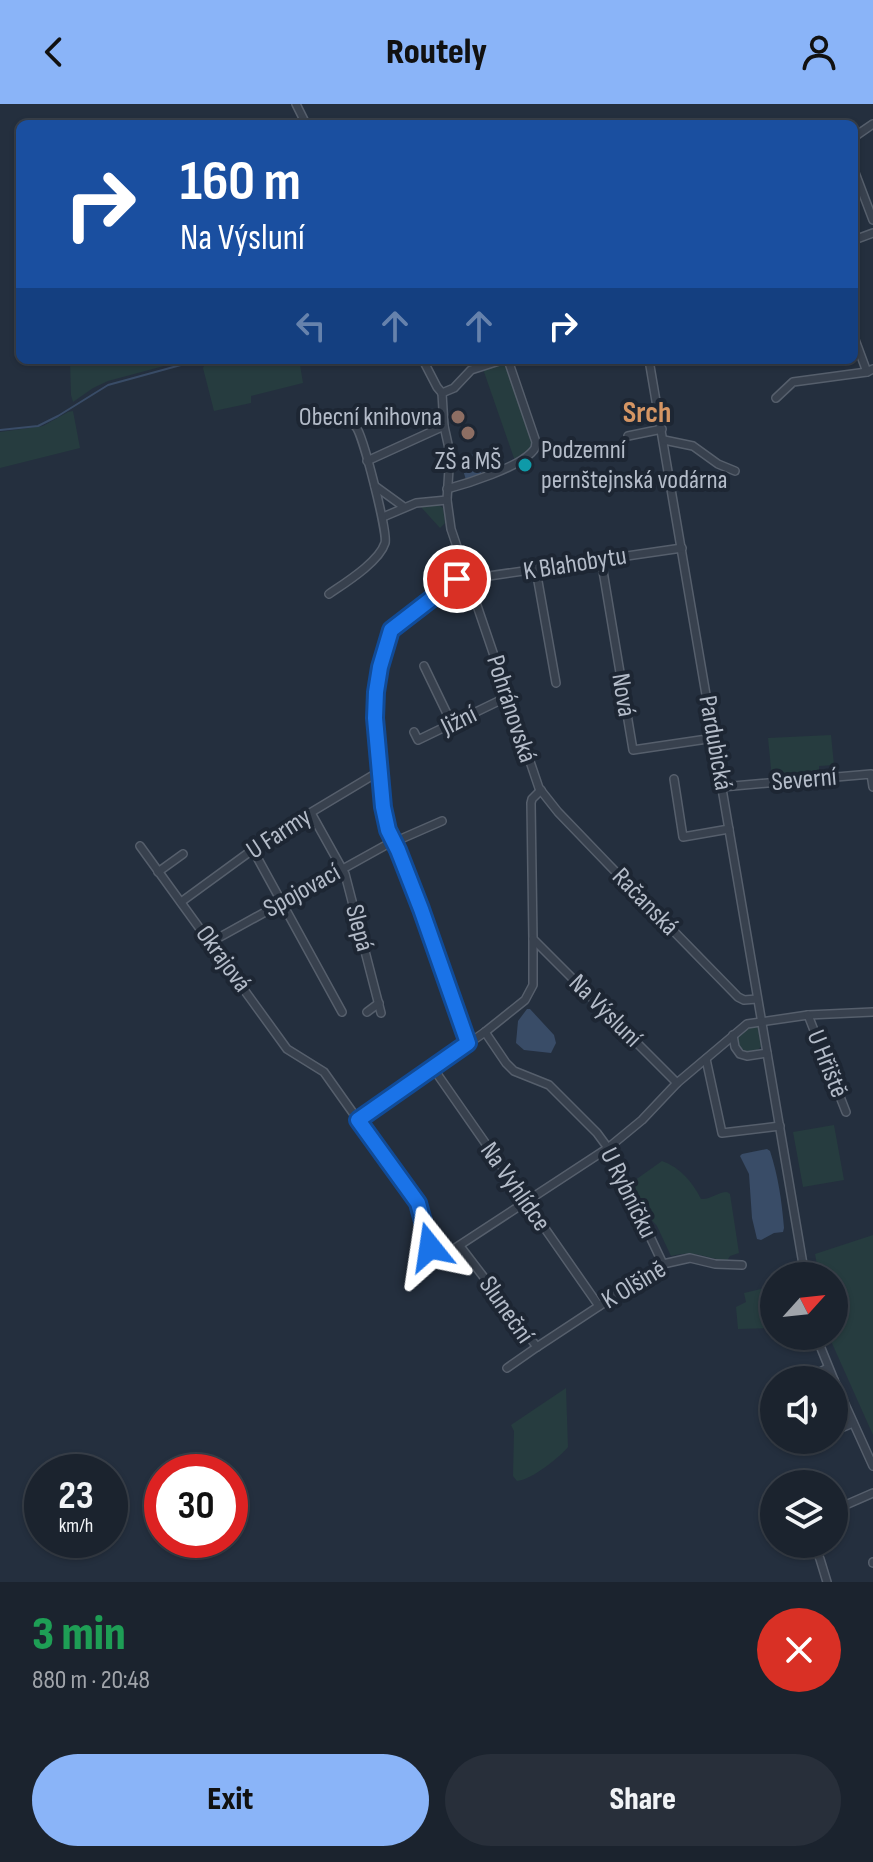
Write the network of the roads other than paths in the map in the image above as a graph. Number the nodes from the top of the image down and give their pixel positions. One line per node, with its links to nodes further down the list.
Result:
1 (858, 181): 2 (street)
2 (873, 220)
3 (858, 345): 8 (street)
4 (425, 364): 9 (street)
5 (490, 364): 9 (street)
6 (509, 364): 19 (street)
7 (650, 364): 13 (street, Pardubická)
8 (870, 370): 10 (street)
9 (442, 393): 12 (street, Pohránovská)
10 (776, 398)
11 (345, 420): 16 (street)
12 (444, 426): 16 (street); 19 (street, Pohránovská)
13 (662, 429): 14 (street); 15 (street, Pardubická)
14 (628, 436)
15 (664, 440): 17 (street); 23 (street, Pardubická)
16 (367, 461): 18 (street)
17 (735, 471)
18 (375, 486): 21 (street); 22 (street)
19 (447, 489): 20 (street, Pohránovská)
20 (447, 500): 21 (street); 26 (street, Pohránovská)
21 (404, 507): 22 (street)
22 (383, 517): 27 (street)
23 (682, 548): 24 (street, K Blahobytu); 33 (street, Pardubická)
24 (601, 559): 25 (street, K Blahobytu); 33 (street, Nová)
25 (536, 570): 26 (street, K Blahobytu); 29 (street)
26 (467, 576): 30 (street, Pohránovská); 34 (street)
27 (329, 594)
28 (424, 666): 31 (street)
29 (556, 683)
30 (507, 697): 31 (street, Jižní); 38 (street, Pohránovská)
31 (452, 724): 32 (street, Jižní)
32 (414, 732)
33 (714, 738): 36 (street, Pardubická)
34 (380, 771): 39 (street, U Farmy); 42 (street)
35 (674, 779): 41 (street)
36 (722, 787): 37 (street, Severní); 41 (street, Pardubická)
37 (873, 787)
38 (541, 790): 50 (street, Na Výsluní); 52 (street, Račanská)
39 (311, 813): 44 (street, U Farmy); 46 (street, Slepá)
40 (442, 821): 42 (street, Spojovací)
41 (729, 829): 52 (street, Pardubická)
42 (394, 842): 46 (street, Spojovací); 62 (street)
43 (140, 846): 47 (street, Okrajová)
44 (253, 850): 48 (street, U Farmy); 49 (street)
45 (183, 854): 47 (street)
46 (342, 869): 49 (street, Spojovací); 53 (street, Slepá)
47 (158, 872): 48 (street, Okrajová)
48 (181, 902): 51 (street, Okrajová)
49 (283, 902): 51 (street, Spojovací); 54 (street)
50 (533, 939): 60 (street, Na Výsluní); 66 (street, Na Výsluní)
51 (211, 942): 68 (street, Okrajová)
52 (757, 999): 59 (street, Pardubická)
53 (379, 1003): 55 (street); 57 (street, Slepá)
54 (342, 1012)
55 (367, 1012)
56 (873, 1012): 58 (street, U Hřiště)
57 (381, 1013)
58 (808, 1015): 59 (street, U Hřiště); 67 (street, U Hřiště)
59 (761, 1021): 61 (street); 63 (street, Pardubická)
60 (485, 1032): 62 (street, Na Výsluní); 70 (street, U Rybníčku)
61 (733, 1035): 63 (street); 64 (street)
62 (468, 1043): 65 (street, Na Výsluní)
63 (767, 1053): 69 (street, Pardubická)
64 (706, 1059): 66 (street); 69 (street)
65 (433, 1068): 68 (street, Na Výsluní); 71 (street, Na Vyhlídce)
66 (677, 1083): 70 (street)
67 (846, 1112)
68 (358, 1120): 72 (street)
69 (780, 1126): 73 (street, Pardubická)
70 (608, 1148): 71 (street); 74 (street, U Rybníčku)
71 (526, 1203): 72 (street); 76 (street, Na Vyhlídce)
72 (460, 1246): 77 (street, Sluneční)
73 (803, 1262)
74 (663, 1264): 75 (street, K Olšině); 76 (street, K Olšině)
75 (742, 1265)
76 (599, 1306): 77 (street, K Olšině)
77 (537, 1347): 78 (street, Sluneční)
78 (507, 1368)
79 (848, 1412): 80 (street)
80 (853, 1423): 81 (street); 82 (street)
81 (848, 1425)
82 (873, 1466)
83 (873, 1493): 84 (street)
84 (848, 1504)
85 (820, 1558): 86 (street)
86 (827, 1582)

